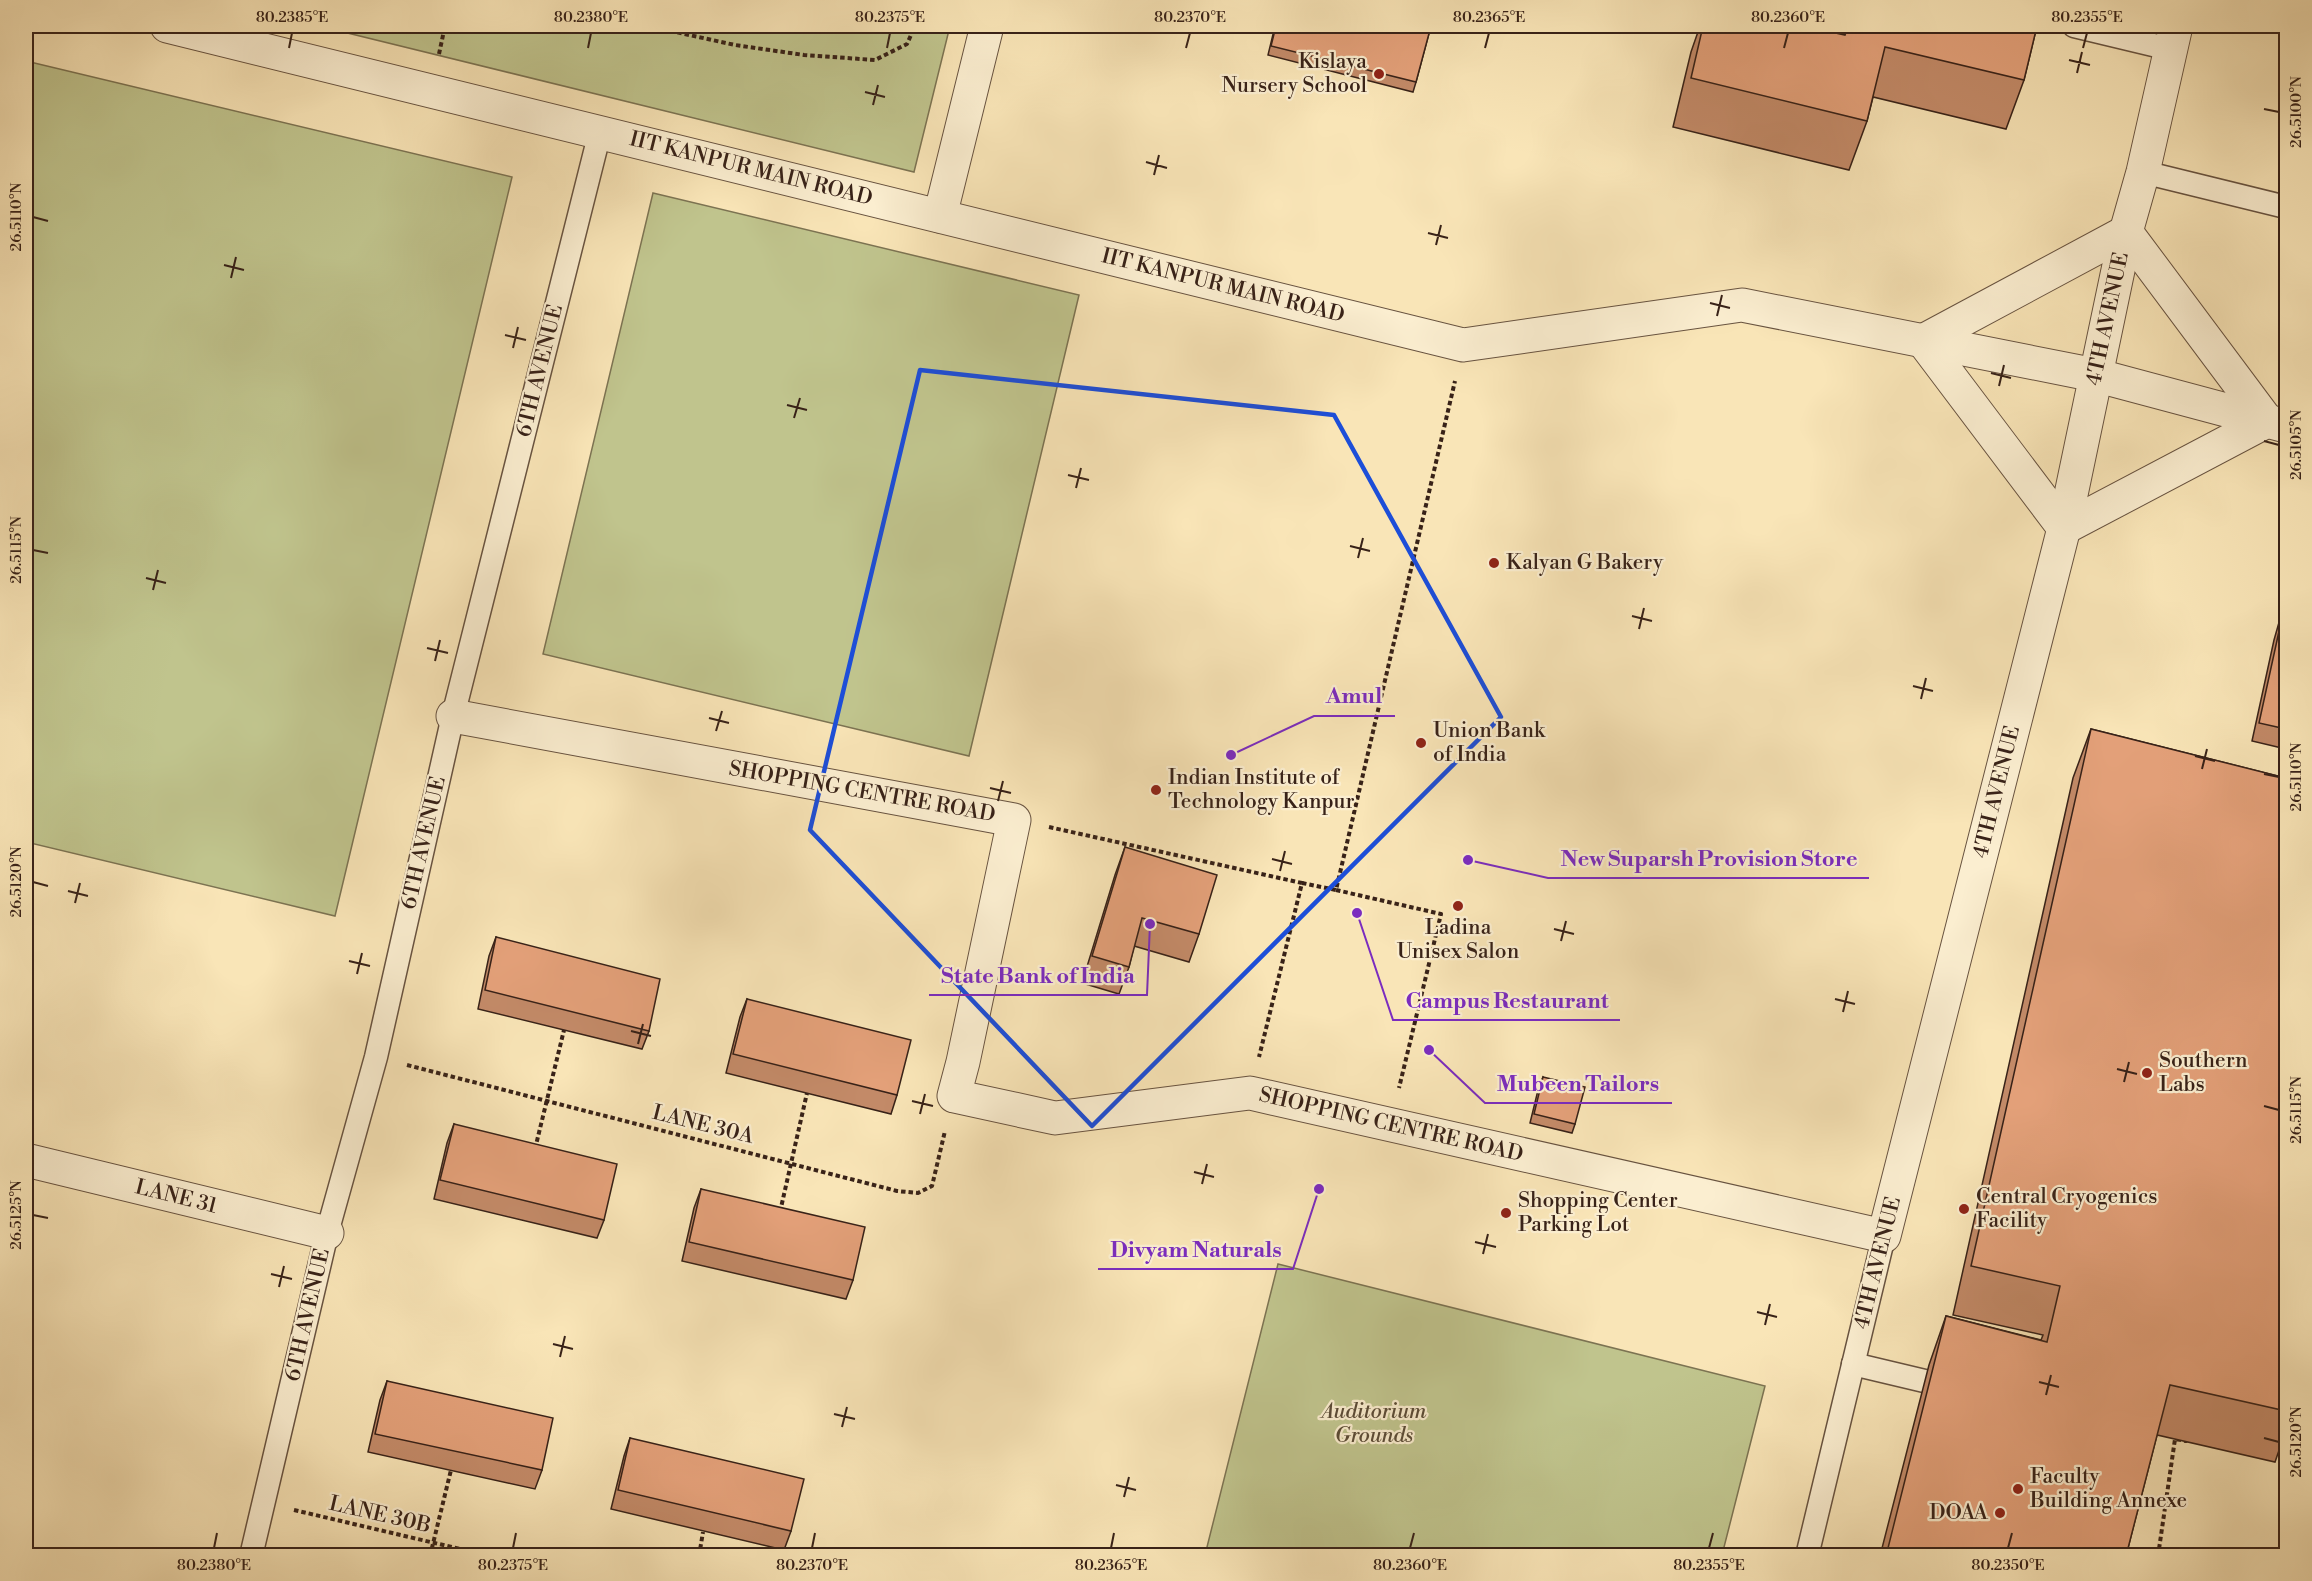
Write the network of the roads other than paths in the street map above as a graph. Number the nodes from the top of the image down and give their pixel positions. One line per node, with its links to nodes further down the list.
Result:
1 (167, 26): 5 (street, IIT KANPUR MAIN ROAD)
2 (987, 26): 8 (street)
3 (2074, 26): 4 (lane)
4 (2173, 37): 6 (street, 4TH AVENUE)
5 (600, 132): 8 (street, IIT KANPUR MAIN ROAD); 14 (lane, 6TH AVENUE)
6 (2143, 172): 7 (lane); 9 (street, 4TH AVENUE)
7 (2286, 207)
8 (940, 216): 10 (street, IIT KANPUR MAIN ROAD)
9 (2126, 232): 10 (street); 11 (street, 4TH AVENUE); 12 (street)
10 (1923, 341): 11 (street, IIT KANPUR MAIN ROAD); 13 (street)
11 (2095, 375): 12 (street, IIT KANPUR MAIN ROAD); 13 (street, 4TH AVENUE)
12 (2277, 424): 13 (street)
13 (2064, 528): 17 (street, 4TH AVENUE)
14 (453, 716): 16 (lane, 6TH AVENUE); 17 (street, SHOPPING CENTRE ROAD)
15 (26, 1160): 16 (street, LANE 31)
16 (327, 1233): 20 (lane, 6TH AVENUE)
17 (1884, 1236): 18 (lane, 4TH AVENUE)
18 (1853, 1364): 19 (lane); 21 (lane, 4TH AVENUE)
19 (1980, 1394)
20 (251, 1556)
21 (1807, 1556)

